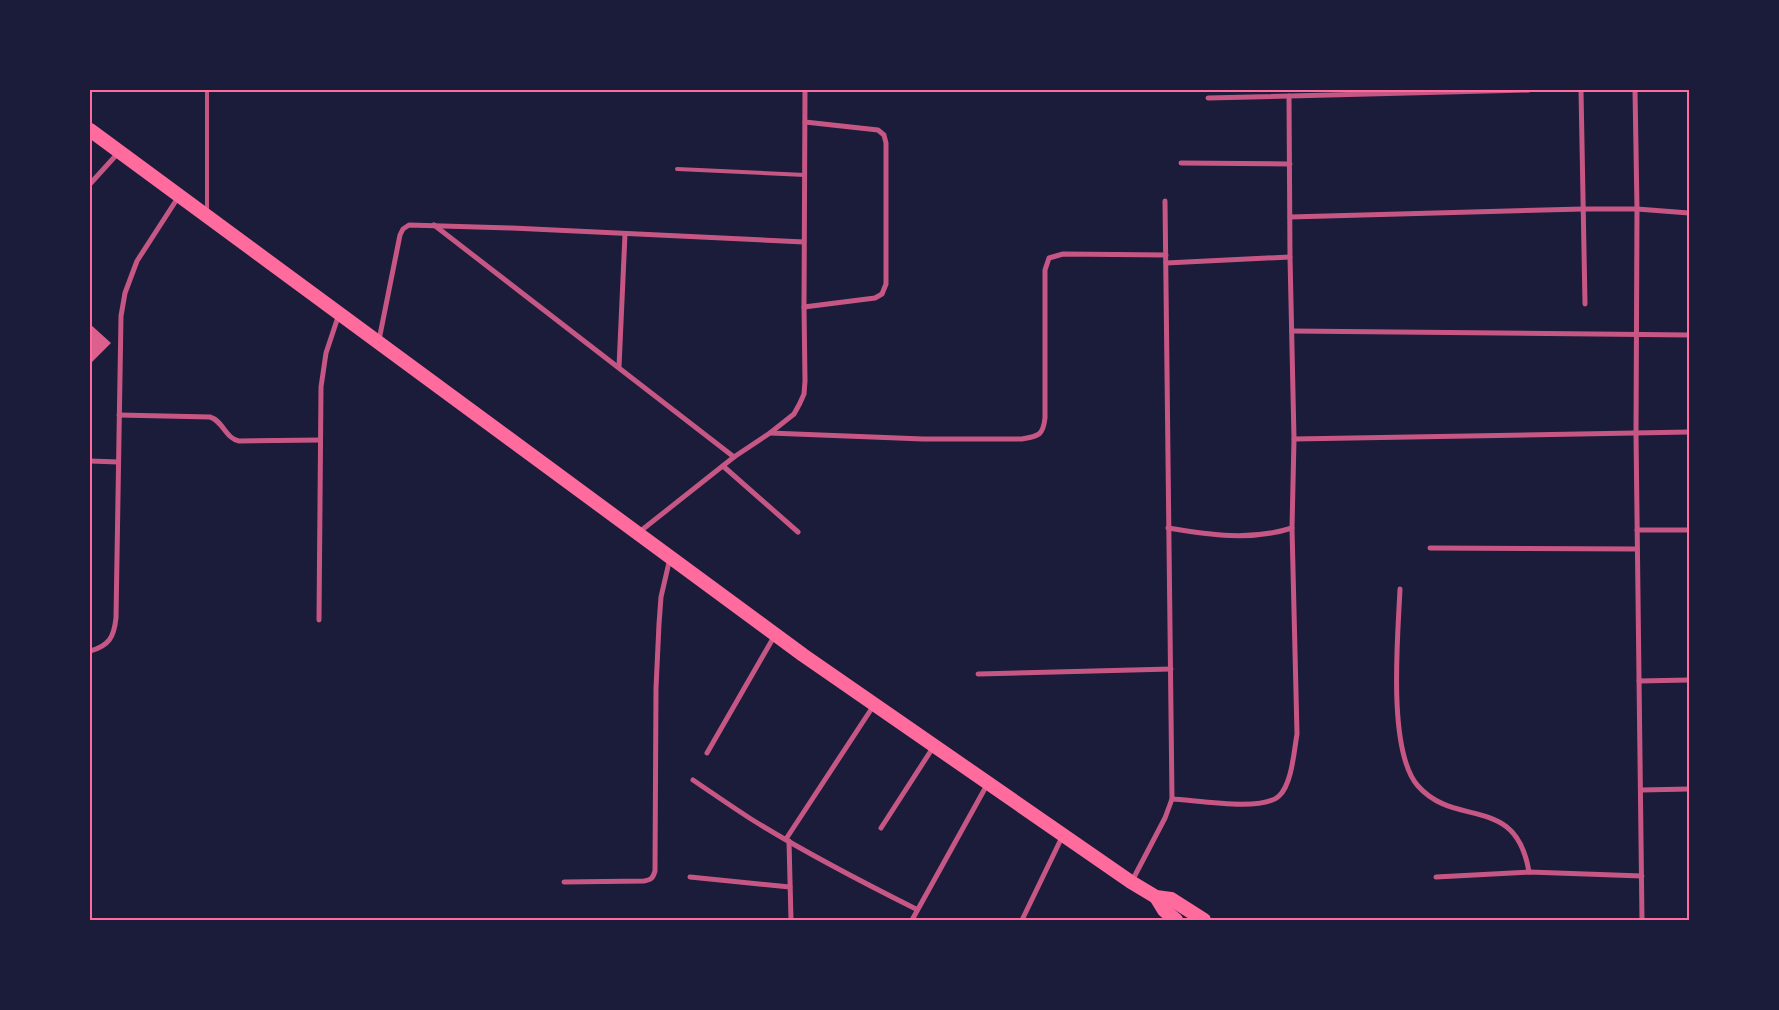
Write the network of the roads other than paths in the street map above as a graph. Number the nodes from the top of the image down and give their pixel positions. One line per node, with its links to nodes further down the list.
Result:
1 (207, 90): 21 (lane)
2 (805, 90): 8 (street)
3 (1529, 90): 6 (street)
4 (1581, 90): 18 (street)
5 (1635, 90): 19 (street)
6 (1290, 96): 7 (street); 12 (street)
7 (1208, 98)
8 (805, 122): 14 (street); 30 (street)
9 (90, 130): 10 (highway)
10 (119, 152): 15 (street); 16 (highway)
11 (1181, 163): 12 (street)
12 (1290, 164): 22 (street)
13 (676, 169): 14 (lane)
14 (805, 175): 25 (street)
15 (90, 184)
16 (179, 196): 21 (highway); 37 (street)
17 (1165, 201): 26 (street)
18 (1583, 209): 19 (street); 22 (street); 29 (street)
19 (1637, 209): 20 (street); 34 (street)
20 (1689, 213)
21 (207, 216): 31 (highway)
22 (1290, 217): 27 (street)
23 (434, 225): 24 (street); 35 (street); 36 (street)
24 (625, 234): 25 (street); 36 (street)
25 (804, 242): 30 (street)
26 (1166, 255): 28 (street); 39 (street)
27 (1290, 257): 28 (street); 32 (street)
28 (1166, 262): 47 (street)
29 (1586, 304)
30 (804, 307): 39 (street)
31 (339, 314): 35 (highway); 42 (street)
32 (1292, 331): 34 (street); 41 (street)
33 (1689, 335): 34 (street)
34 (1636, 336): 40 (street)
35 (379, 343): 52 (highway)
36 (619, 367): 43 (street)
37 (119, 415): 42 (street); 45 (street)
38 (1689, 432): 40 (street)
39 (770, 434): 43 (street)
40 (1636, 434): 41 (street); 49 (street)
41 (1294, 439): 48 (street)
42 (320, 440): 57 (street)
43 (734, 458): 46 (street)
44 (90, 461): 45 (street)
45 (118, 462): 59 (street)
46 (723, 466): 51 (street); 52 (street)
47 (1168, 528): 48 (street); 60 (street)
48 (1292, 528): 71 (street)
49 (1637, 530): 50 (street); 54 (street)
50 (1689, 530)
51 (798, 532)
52 (638, 534): 55 (highway)
53 (1430, 548): 54 (street)
54 (1637, 549): 63 (street)
55 (670, 558): 58 (highway); 79 (street)
56 (1400, 589): 75 (street)
57 (319, 620)
58 (776, 635): 64 (highway); 66 (street)
59 (90, 651)
60 (1171, 669): 61 (street); 71 (street)
61 (978, 674)
62 (1689, 680): 63 (street)
63 (1639, 682): 70 (street)
64 (874, 704): 65 (highway); 74 (street)
65 (934, 746): 68 (highway); 72 (street)
66 (707, 753)
67 (693, 780): 74 (street)
68 (988, 783): 73 (highway); 83 (street)
69 (1689, 789): 70 (street)
70 (1640, 790): 76 (street)
71 (1172, 798): 80 (street)
72 (881, 828)
73 (1063, 835): 80 (highway); 86 (street)
74 (788, 840): 81 (street); 83 (street)
75 (1529, 872): 76 (street); 78 (street)
76 (1642, 876): 89 (street)
77 (690, 877): 81 (street)
78 (1436, 877)
79 (564, 882)
80 (1131, 882): 82 (highway)
81 (790, 887): 84 (street)
82 (1156, 897): 87 (highway); 88 (highway)
83 (916, 909): 85 (street)
84 (790, 920)
85 (912, 920)
86 (1022, 920)
87 (1176, 920)
88 (1204, 920)
89 (1642, 920)

